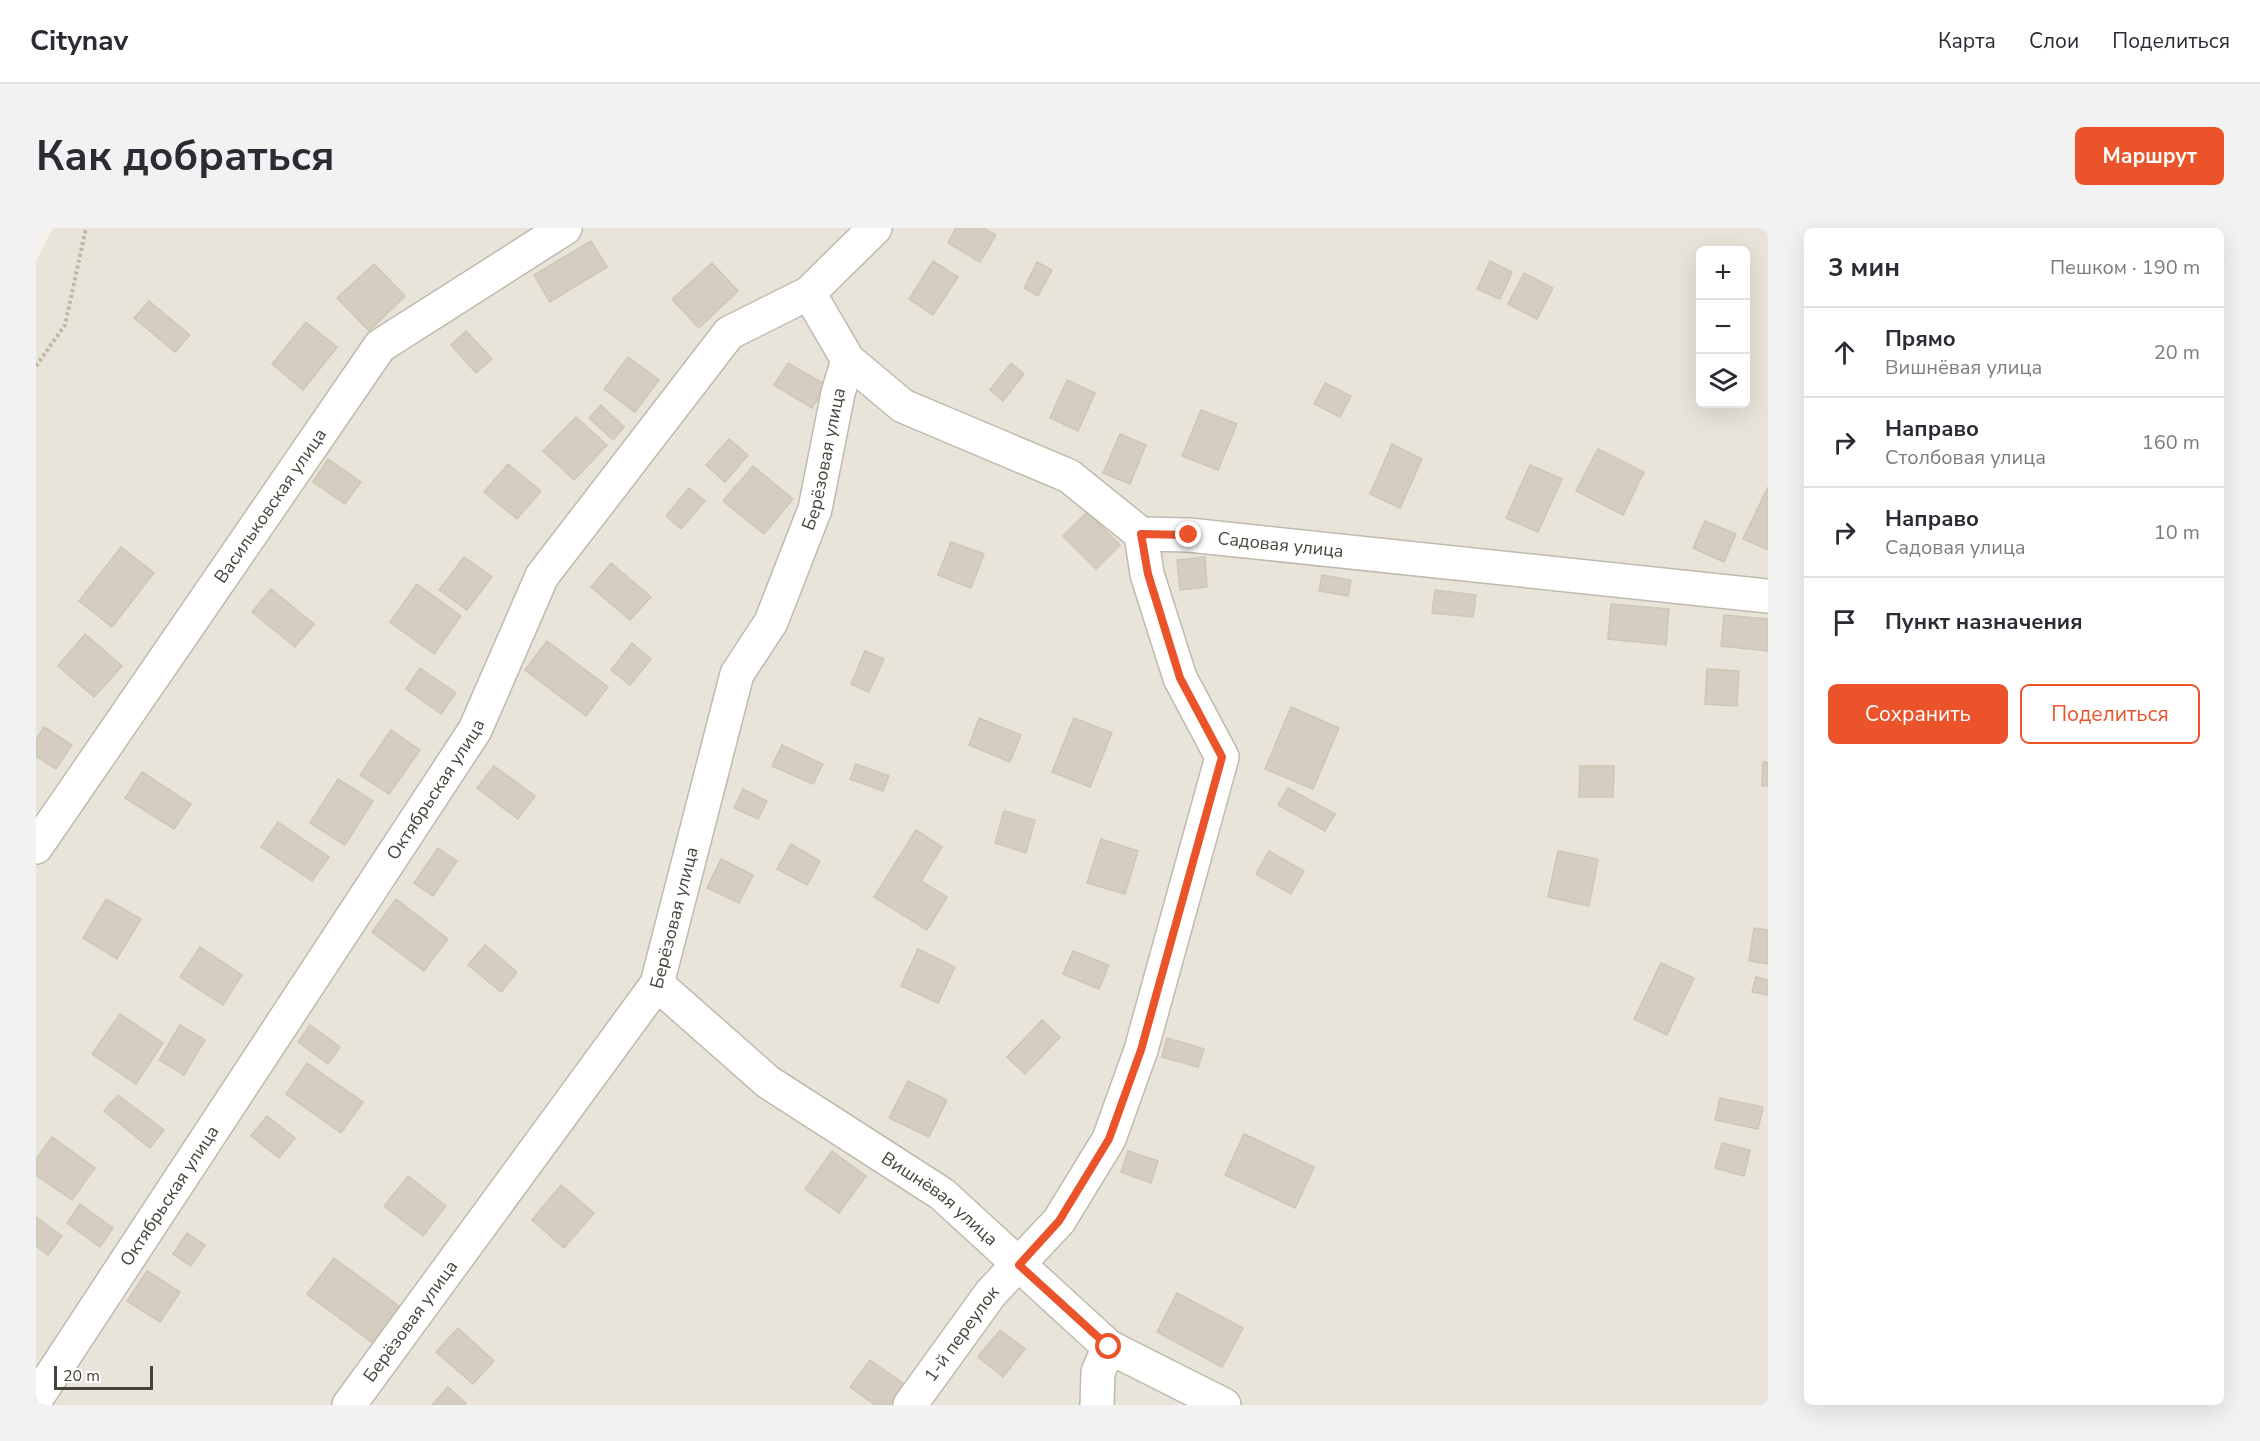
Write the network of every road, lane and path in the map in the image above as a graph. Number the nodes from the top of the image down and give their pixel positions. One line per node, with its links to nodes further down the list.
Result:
1 (86, 228): 6 (path)
2 (565, 228): 9 (street, Васильковская улица)
3 (875, 228): 4 (street, Октябрьская улица)
4 (809, 293): 5 (street); 13 (street, Октябрьская улица)
5 (848, 360): 7 (street); 10 (street, Берёзовая улица)
6 (36, 366)
7 (1141, 534): 8 (street, Садовая улица); 11 (street, 1-й переулок)
8 (1768, 596)
9 (36, 847)
10 (657, 984): 11 (street, Вишнёвая улица); 14 (street, Берёзовая улица)
11 (1019, 1265): 12 (street, Вишнёвая улица); 15 (street, 1-й переулок)
12 (1109, 1347): 16 (street); 17 (street, Вишнёвая улица)
13 (46, 1398)
14 (349, 1405)
15 (910, 1405)
16 (1097, 1405)
17 (1224, 1405)

